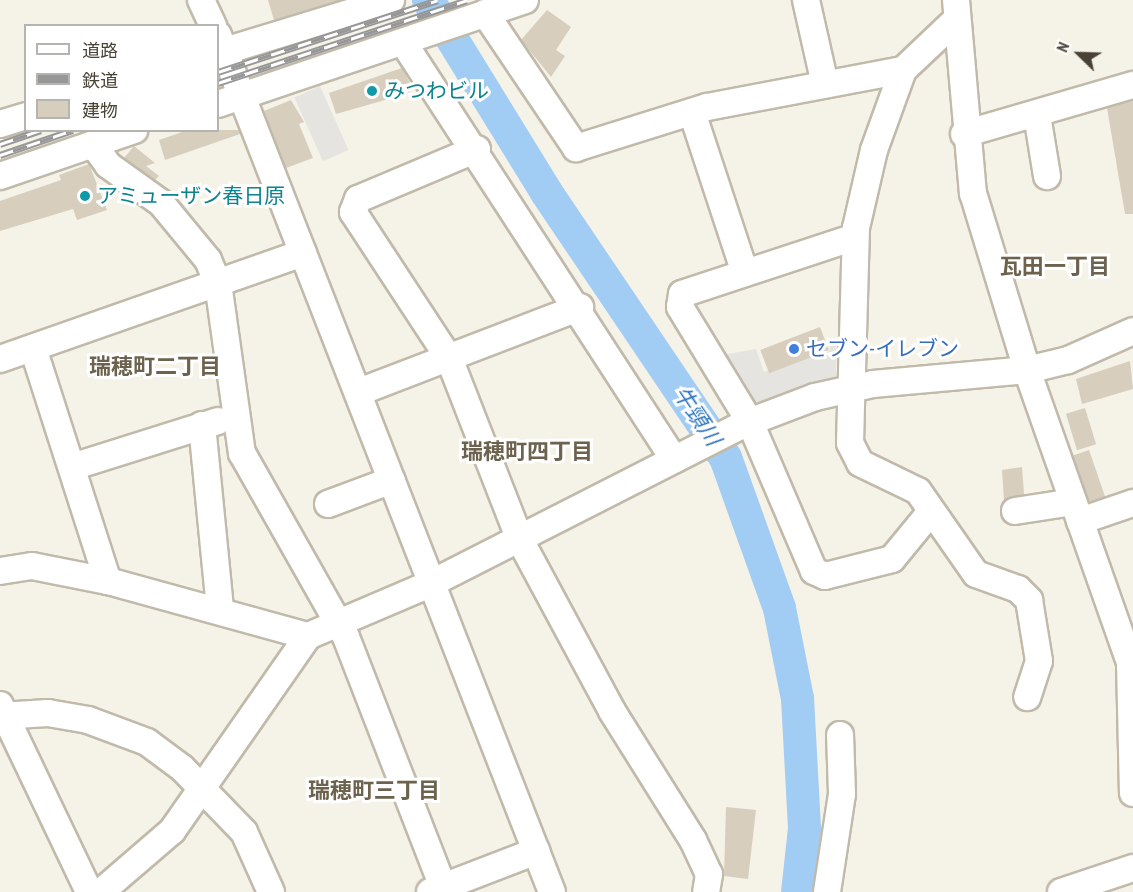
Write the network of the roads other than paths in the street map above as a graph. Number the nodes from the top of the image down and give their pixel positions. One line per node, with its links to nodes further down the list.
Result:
1 (201, 0): 7 (street)
2 (525, 0): 6 (street)
3 (806, 0): 11 (street)
4 (386, 2): 9 (street)
5 (957, 10): 10 (street); 20 (street)
6 (485, 13): 8 (street); 15 (street)
7 (212, 24)
8 (403, 42): 13 (street); 22 (street)
9 (220, 46): 13 (street)
10 (903, 70): 11 (street); 25 (street)
11 (825, 84): 15 (street)
12 (1133, 85): 16 (street)
13 (243, 96): 14 (street); 26 (street)
14 (219, 104)
15 (693, 112): 27 (street)
16 (1037, 114): 20 (street); 24 (street)
17 (24, 117): 18 (street)
18 (0, 124)
19 (128, 132): 21 (street)
20 (964, 134): 34 (street)
21 (93, 144): 23 (street); 28 (street)
22 (477, 149): 29 (street); 32 (street)
23 (0, 176)
24 (1047, 176)
25 (855, 237): 27 (street); 35 (street)
26 (303, 254): 28 (street); 36 (street)
27 (745, 273): 38 (street)
28 (218, 283): 31 (street); 37 (street)
29 (580, 307): 32 (street); 40 (street)
30 (1133, 331): 34 (street)
31 (33, 348): 33 (street); 41 (street)
32 (448, 358): 36 (street); 48 (street)
33 (0, 359)
34 (1028, 370): 35 (street); 46 (street)
35 (849, 388): 38 (street); 47 (street)
36 (359, 392): 42 (street)
37 (235, 417): 39 (street); 53 (street)
38 (747, 423): 40 (street); 47 (street)
39 (202, 425): 41 (street); 52 (street)
40 (674, 460): 48 (street)
41 (72, 468): 50 (street)
42 (392, 480): 44 (street); 51 (street)
43 (1133, 503): 46 (street)
44 (328, 504)
45 (1015, 511): 46 (street)
46 (1077, 511): 59 (street)
47 (929, 514): 55 (street)
48 (519, 538): 51 (street); 67 (street)
49 (0, 571): 50 (street)
50 (108, 581): 52 (street)
51 (430, 584): 53 (street); 60 (street)
52 (220, 607): 54 (street)
53 (336, 620): 54 (street); 62 (street)
54 (308, 636): 58 (street)
55 (1028, 697)
56 (0, 712): 58 (street); 63 (street)
57 (840, 735): 68 (street)
58 (201, 789): 64 (street); 65 (street)
59 (1133, 793)
60 (536, 851): 62 (street); 66 (street)
61 (1133, 867): 69 (street)
62 (439, 890)
63 (89, 892)
64 (101, 892)
65 (270, 892)
66 (552, 892)
67 (706, 892)
68 (827, 892)
69 (1061, 892)

